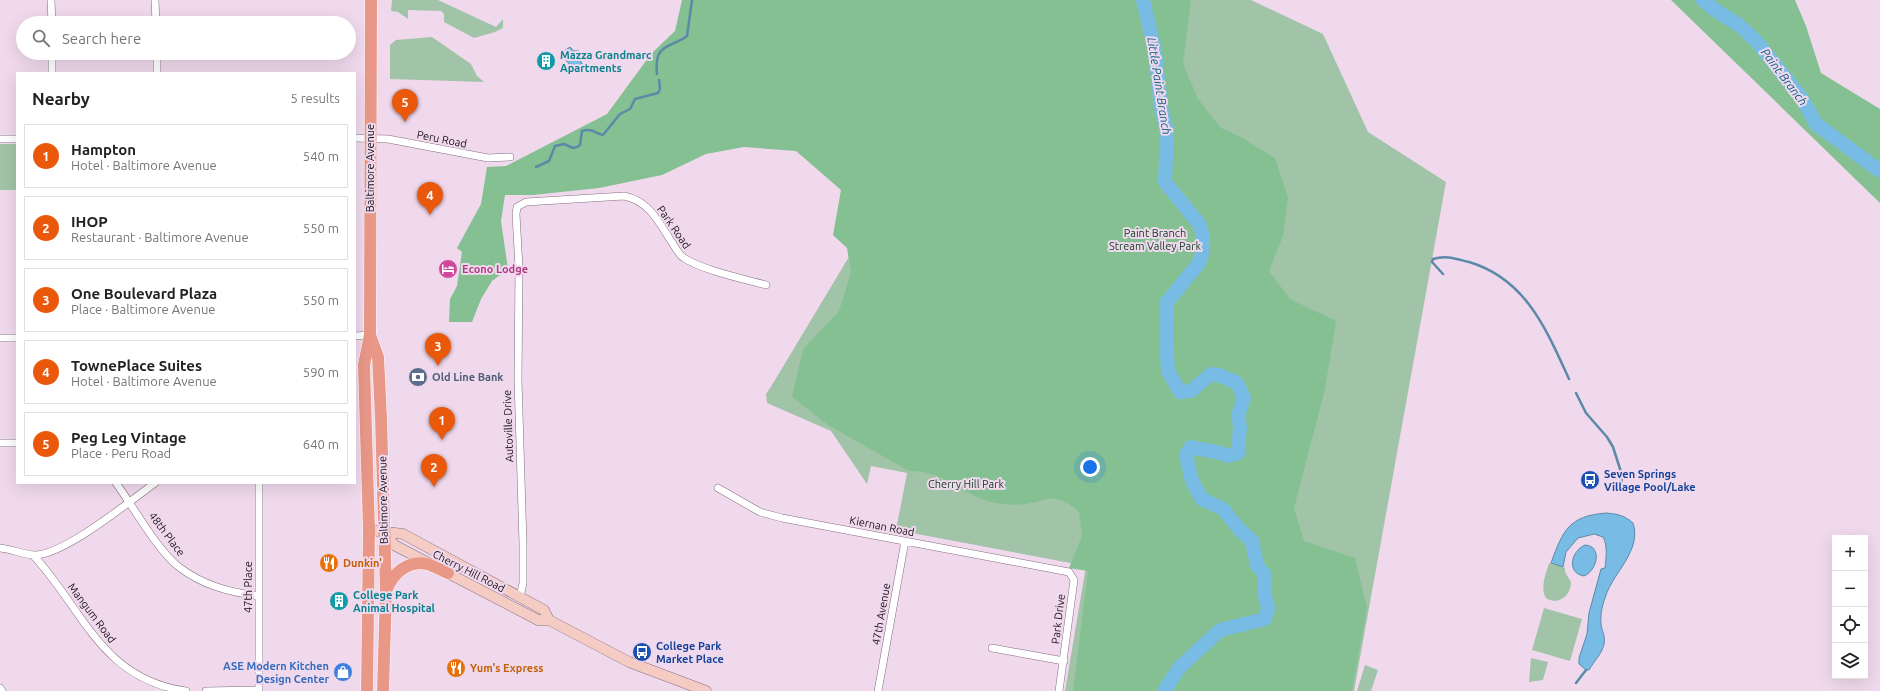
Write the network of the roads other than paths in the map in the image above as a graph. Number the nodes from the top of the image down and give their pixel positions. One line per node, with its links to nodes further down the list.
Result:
1 (52, 0): 4 (street)
2 (156, 0): 5 (street)
3 (372, 0): 10 (main road, Baltimore Avenue)
4 (52, 16)
5 (156, 16)
6 (52, 60): 8 (street)
7 (157, 60): 9 (street)
8 (52, 72)
9 (157, 72)
10 (370, 137): 11 (street, Peru Road); 14 (street, Peru Road); 17 (main road, Baltimore Avenue)
11 (356, 138)
12 (0, 139): 13 (street)
13 (16, 139)
14 (510, 158)
15 (517, 207): 16 (street, Park Road); 37 (street, Autoville Drive)
16 (766, 284)
17 (370, 335): 18 (street); 28 (main road, Baltimore Avenue); 29 (main road, Baltimore Avenue)
18 (356, 336)
19 (0, 338): 20 (street)
20 (16, 338)
21 (0, 443): 22 (street)
22 (16, 443)
23 (117, 484): 27 (street, 48th Place)
24 (154, 484): 27 (street)
25 (259, 484): 36 (street, 47th Place)
26 (718, 488): 30 (street, Kiernan Road)
27 (130, 502): 32 (street); 36 (street, 48th Place)
28 (370, 530): 29 (main road, Cherry Hill Road); 46 (main road, Baltimore Avenue)
29 (384, 531): 34 (main road, Cherry Hill Road); 35 (main road, Baltimore Avenue); 37 (main road, Cherry Hill Road)
30 (905, 541): 33 (street, Kiernan Road); 49 (street, 47th Avenue)
31 (0, 548): 32 (street)
32 (33, 555): 43 (street, Mangum Road)
33 (1048, 568): 40 (street, Park Drive)
34 (448, 573): 35 (main road); 38 (main road, Cherry Hill Road)
35 (386, 592): 47 (main road, Baltimore Avenue)
36 (258, 596): 45 (street, 47th Place)
37 (520, 597): 38 (main road, Cherry Hill Road)
38 (549, 620): 48 (main road, Cherry Hill Road)
39 (992, 648): 40 (street)
40 (1064, 661): 50 (street, Park Drive)
41 (0, 688): 42 (street)
42 (2, 691)
43 (186, 691)
44 (206, 691): 45 (street)
45 (259, 691)
46 (367, 691)
47 (383, 691)
48 (706, 691)
49 (878, 691)
50 (1059, 691)

